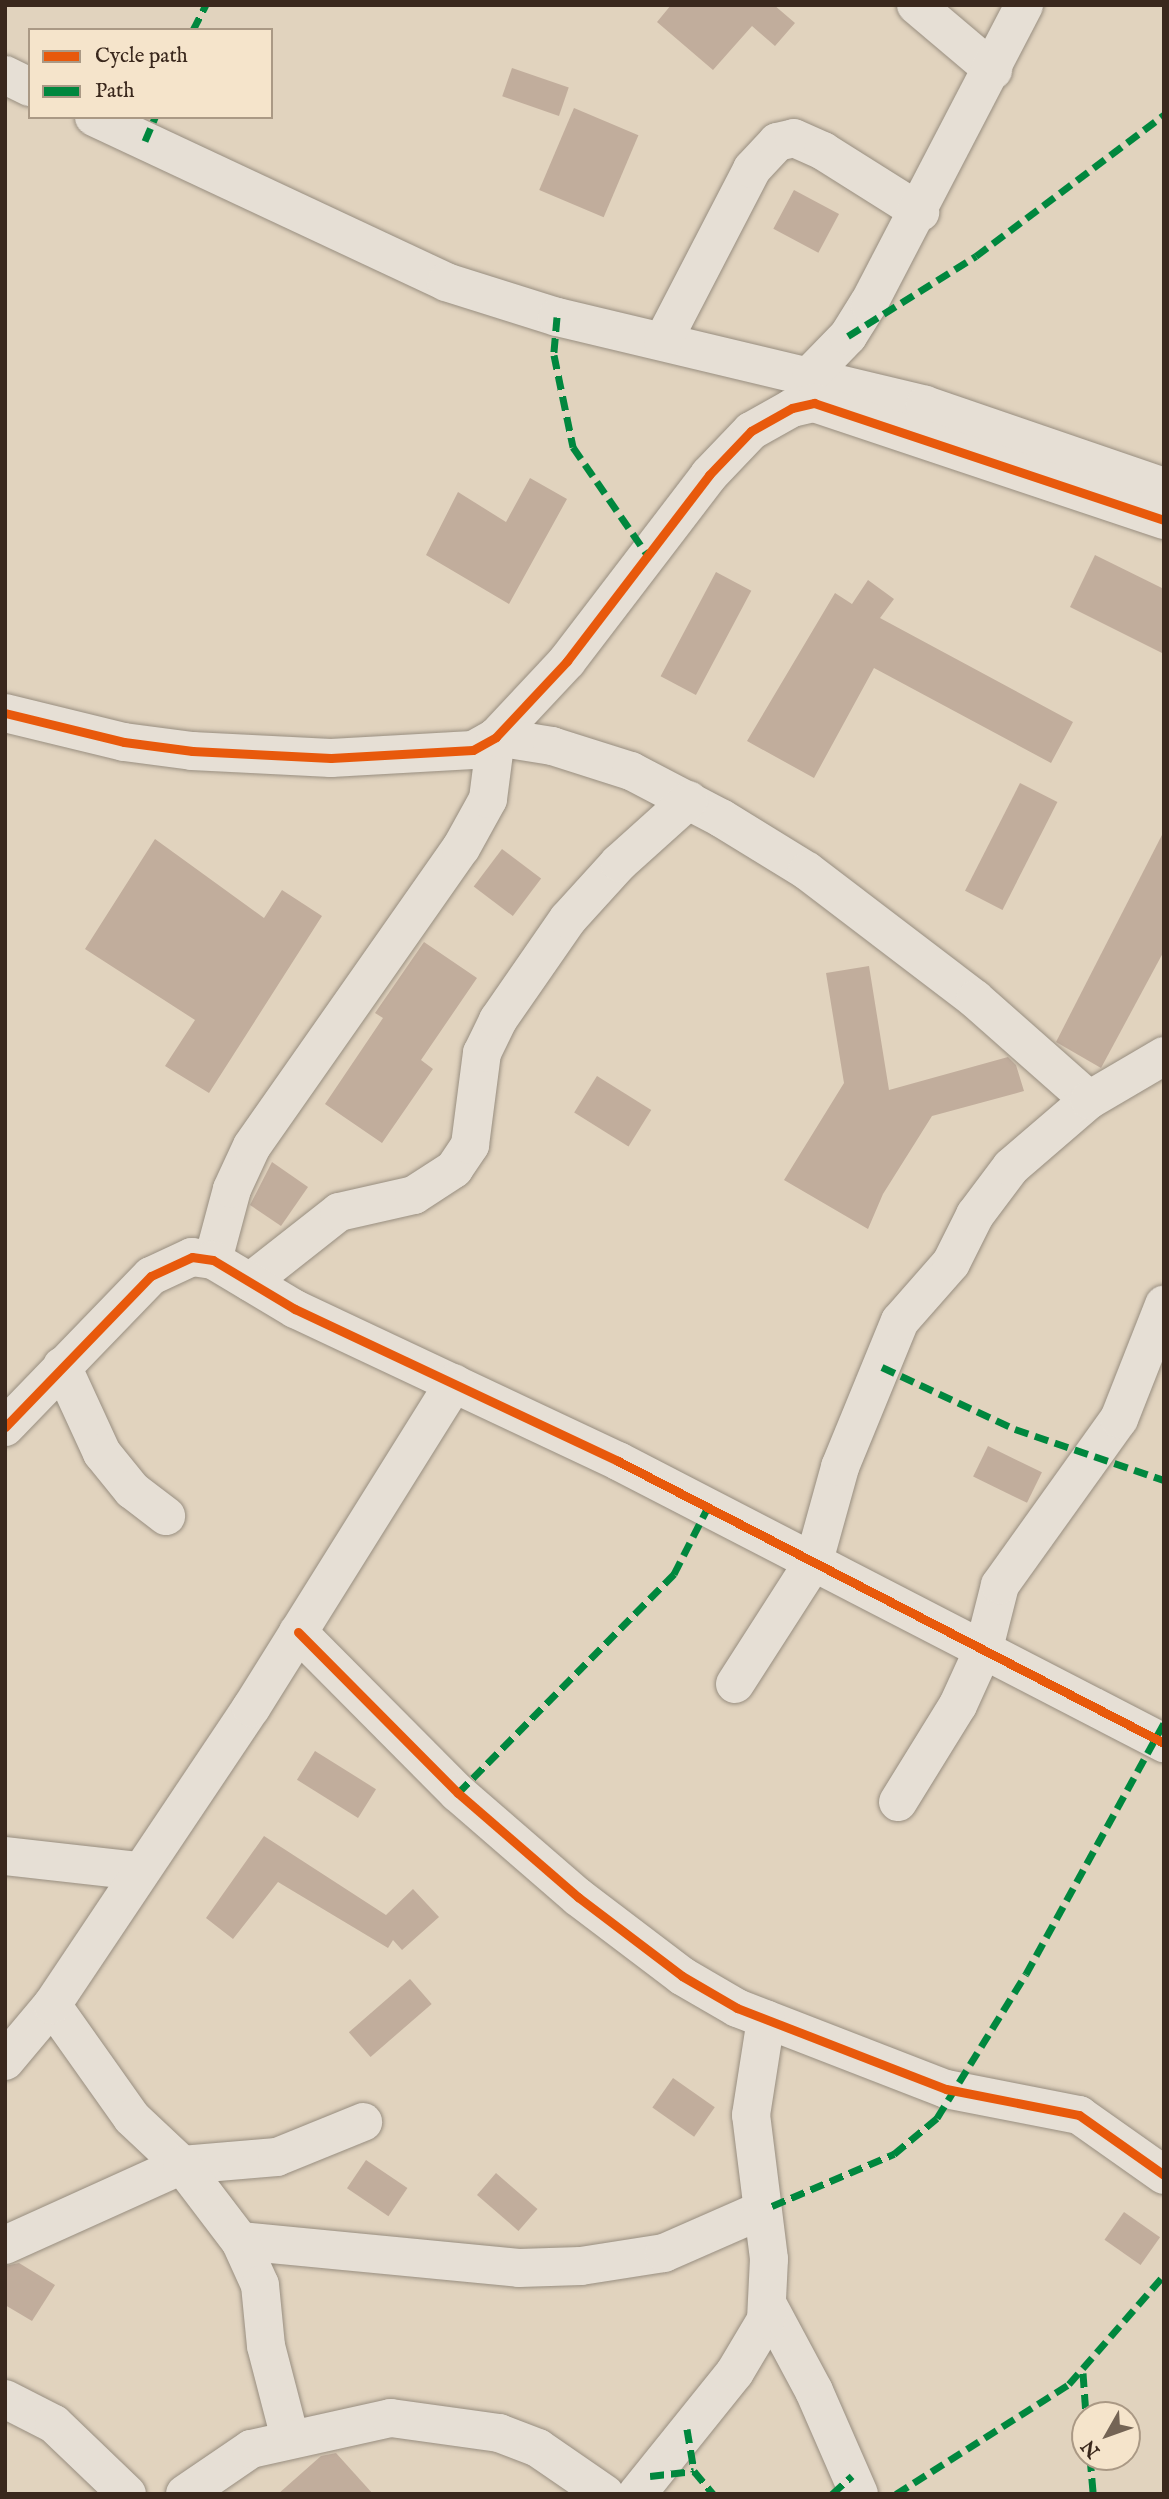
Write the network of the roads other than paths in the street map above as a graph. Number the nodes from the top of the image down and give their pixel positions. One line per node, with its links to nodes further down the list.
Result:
1 (916, 5): 3 (street)
2 (1024, 5): 3 (street)
3 (993, 70): 7 (street)
4 (5, 75): 5 (street)
5 (28, 86)
6 (98, 119): 8 (street)
7 (920, 212): 8 (street); 9 (street)
8 (663, 341): 9 (street)
9 (811, 374): 10 (street)
10 (1164, 487)
11 (1164, 520): 13 (street)
12 (5, 713): 13 (street)
13 (496, 737): 14 (street); 17 (street)
14 (689, 800): 16 (street); 18 (street)
15 (1164, 1056): 16 (street)
16 (1089, 1100): 24 (street)
17 (213, 1259): 18 (street); 20 (street)
18 (250, 1282): 21 (street)
19 (1164, 1305): 26 (street)
20 (62, 1366): 22 (street); 23 (street)
21 (454, 1383): 24 (street); 25 (street)
22 (5, 1427)
23 (166, 1516)
24 (814, 1561): 26 (street); 27 (street)
25 (298, 1632): 31 (street); 33 (street)
26 (984, 1648): 28 (street); 29 (street)
27 (735, 1684)
28 (1164, 1743)
29 (898, 1802)
30 (5, 1856): 31 (street)
31 (138, 1871): 32 (street)
32 (52, 2005): 34 (street); 36 (street)
33 (766, 2019): 37 (street); 38 (street)
34 (5, 2061)
35 (363, 2122): 36 (street)
36 (182, 2165): 39 (street); 40 (street)
37 (1164, 2175)
38 (762, 2210): 39 (street); 41 (street)
39 (240, 2241): 43 (street)
40 (5, 2245)
41 (769, 2307): 47 (street); 48 (street)
42 (5, 2399): 45 (street)
43 (290, 2438): 44 (street); 46 (street)
44 (195, 2490)
45 (127, 2494)
46 (605, 2494)
47 (637, 2494)
48 (859, 2494)

